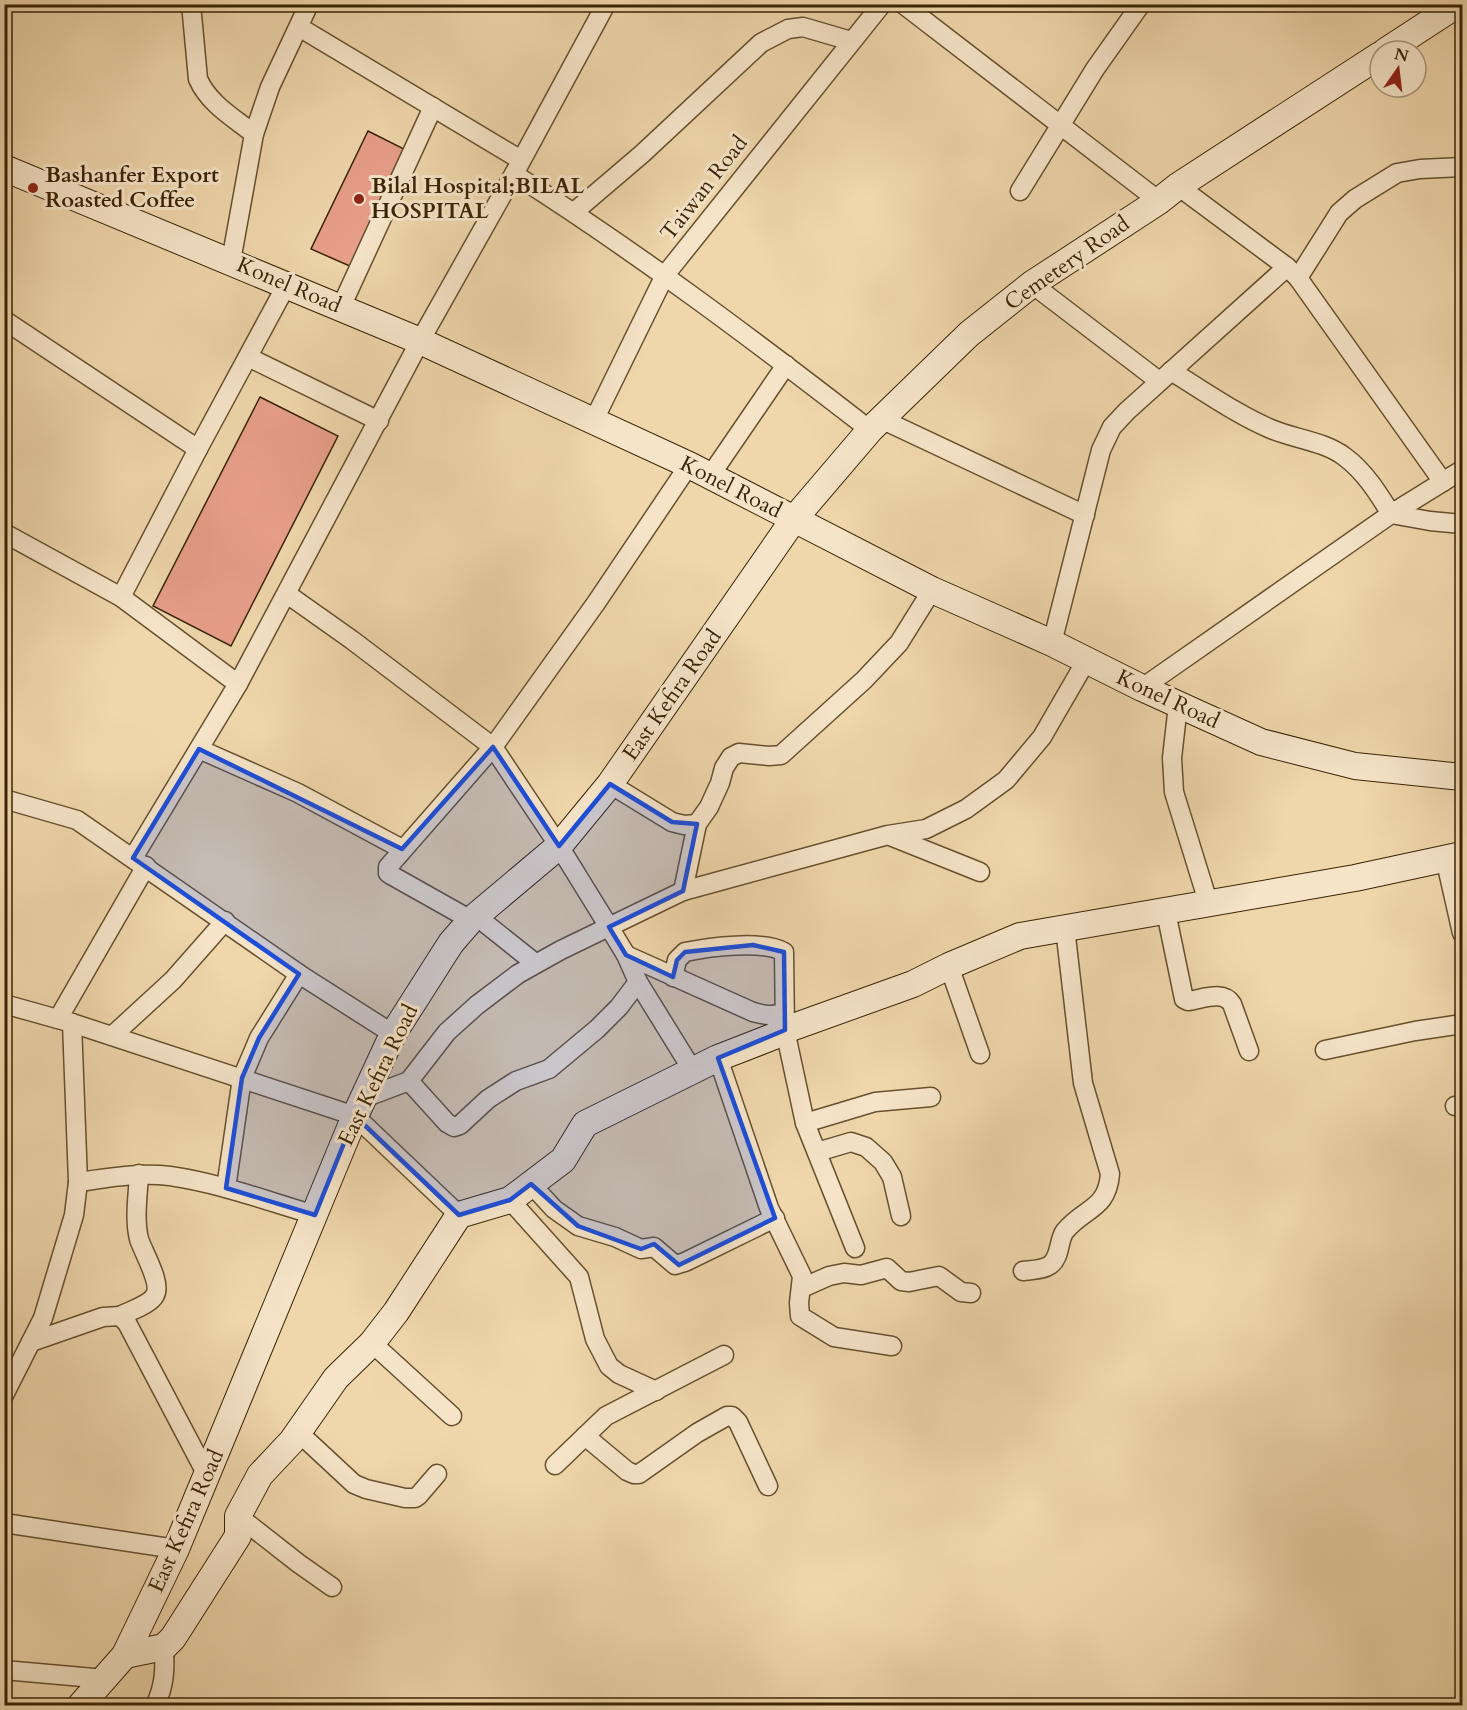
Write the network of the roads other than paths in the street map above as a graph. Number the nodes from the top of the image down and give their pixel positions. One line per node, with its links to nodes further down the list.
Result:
1 (191, 4): 14 (street)
2 (309, 4): 8 (street)
3 (606, 4): 15 (street)
4 (882, 4): 10 (street, Taiwan Road)
5 (903, 4): 13 (street)
6 (1141, 4): 13 (street)
7 (1458, 4): 9 (main road)
8 (299, 27): 12 (street); 14 (street)
9 (1404, 39)
10 (851, 41): 20 (street); 23 (street, Taiwan Road)
11 (1368, 63): 19 (main road, Cemetery Road)
12 (433, 107): 15 (street); 26 (street)
13 (1062, 126): 18 (street); 19 (street)
14 (254, 134): 21 (street)
15 (517, 167): 20 (street); 28 (street)
16 (1462, 167): 22 (street)
17 (4, 168): 21 (main road, Konel Road)
18 (1020, 191)
19 (1168, 194): 22 (street); 25 (main road, Cemetery Road)
20 (574, 212): 23 (street)
21 (231, 261): 24 (main road, Konel Road)
22 (1293, 273): 31 (street); 38 (street)
23 (665, 275): 30 (street); 32 (street, Taiwan Road)
24 (287, 284): 26 (main road, Konel Road); 29 (street)
25 (1032, 284): 31 (street); 34 (main road, Cemetery Road)
26 (341, 307): 28 (main road, Konel Road)
27 (4, 320): 35 (street)
28 (420, 341): 32 (main road, Konel Road); 33 (street)
29 (248, 357): 33 (street); 35 (street)
30 (786, 365): 34 (street); 37 (street)
31 (1165, 376): 39 (street); 40 (street)
32 (594, 420): 37 (main road, Konel Road)
33 (379, 421): 45 (street)
34 (875, 425): 40 (street); 41 (main road, Cemetery Road)
35 (198, 449): 46 (street)
36 (1462, 470): 38 (street)
37 (699, 471): 41 (main road, Konel Road); 52 (street)
38 (1443, 482): 39 (street)
39 (1391, 514): 42 (street); 50 (street)
40 (1085, 515): 47 (street)
41 (794, 519): 44 (main road, Konel Road); 55 (main road, East Kefira Road)
42 (1462, 524)
43 (4, 533): 46 (street)
44 (932, 590): 47 (main road, Konel Road); 57 (street)
45 (287, 594): 49 (street); 52 (street)
46 (121, 597): 49 (street)
47 (1052, 643): 48 (main road, Konel Road)
48 (1086, 661): 50 (main road, Konel Road); 58 (street)
49 (238, 684): 53 (street)
50 (1142, 688): 51 (main road, Konel Road)
51 (1178, 705): 54 (main road, Konel Road); 65 (street)
52 (493, 747): 59 (street); 60 (street)
53 (199, 749): 60 (street); 62 (street)
54 (1462, 777)
55 (610, 784): 57 (street); 59 (main road, East Kefira Road)
56 (4, 799): 62 (street)
57 (697, 824): 64 (street)
58 (888, 836): 63 (street); 64 (street)
59 (559, 846): 67 (main road, East Kefira Road); 69 (street)
60 (402, 849): 67 (street)
61 (1454, 857): 65 (main road); 71 (street)
62 (140, 862): 68 (street); 79 (street)
63 (980, 872)
64 (683, 891): 69 (street)
65 (1209, 905): 66 (main road)
66 (1166, 912): 70 (main road); 85 (street)
67 (474, 918): 73 (street); 82 (main road, East Kefira Road)
68 (225, 921): 75 (street); 83 (street)
69 (609, 927): 72 (street); 73 (street)
70 (1065, 928): 74 (main road); 105 (street)
71 (1462, 933)
72 (626, 955): 76 (street); 77 (street)
73 (535, 963): 90 (street)
74 (949, 966): 80 (main road); 86 (street)
75 (299, 974): 82 (street); 89 (street)
76 (673, 977): 80 (street); 80 (street)
77 (638, 982): 88 (street); 90 (street)
78 (4, 1004): 79 (street)
79 (65, 1021): 83 (street); 96 (street)
80 (784, 1021): 87 (main road); 93 (street)
81 (1462, 1024): 84 (street)
82 (393, 1034): 92 (main road, East Kefira Road)
83 (112, 1036): 89 (street)
84 (1324, 1050)
85 (1249, 1051)
86 (980, 1054)
87 (718, 1058): 88 (main road); 103 (street)
88 (693, 1071): 97 (main road)
89 (242, 1078): 92 (street); 98 (street)
90 (409, 1081): 92 (street)
91 (931, 1097): 93 (street)
92 (360, 1107): 100 (main road, East Kefira Road); 101 (street)
93 (805, 1123): 94 (street)
94 (817, 1152): 102 (street); 104 (street)
95 (139, 1174): 96 (street); 98 (street); 108 (street)
96 (78, 1182): 109 (street)
97 (531, 1184): 99 (main road); 103 (street)
98 (226, 1188): 100 (street)
99 (510, 1200): 101 (main road); 113 (street)
100 (315, 1215): 120 (main road, East Kefira Road)
101 (459, 1215): 110 (main road)
102 (901, 1216)
103 (775, 1218): 106 (street)
104 (855, 1248)
105 (1023, 1271)
106 (802, 1288): 107 (street); 111 (street)
107 (971, 1293)
108 (120, 1316): 109 (street); 120 (street)
109 (31, 1342): 114 (street)
110 (372, 1342): 115 (street); 116 (main road)
111 (892, 1346)
112 (724, 1355): 113 (street)
113 (656, 1390): 117 (street)
114 (4, 1395)
115 (452, 1416)
116 (298, 1432): 119 (street); 122 (main road)
117 (585, 1436): 118 (street); 121 (street)
118 (555, 1465)
119 (437, 1474)
120 (207, 1475): 124 (main road, East Kefira Road)
121 (768, 1486)
122 (238, 1516): 125 (street); 126 (main road)
123 (4, 1524): 124 (street)
124 (176, 1549): 127 (main road, East Kefira Road)
125 (332, 1587)
126 (164, 1647): 127 (main road); 131 (street)
127 (125, 1655): 129 (main road, East Kefira Road)
128 (4, 1670): 129 (street)
129 (105, 1679): 130 (main road, East Kefira Road)
130 (80, 1706)
131 (155, 1706)

